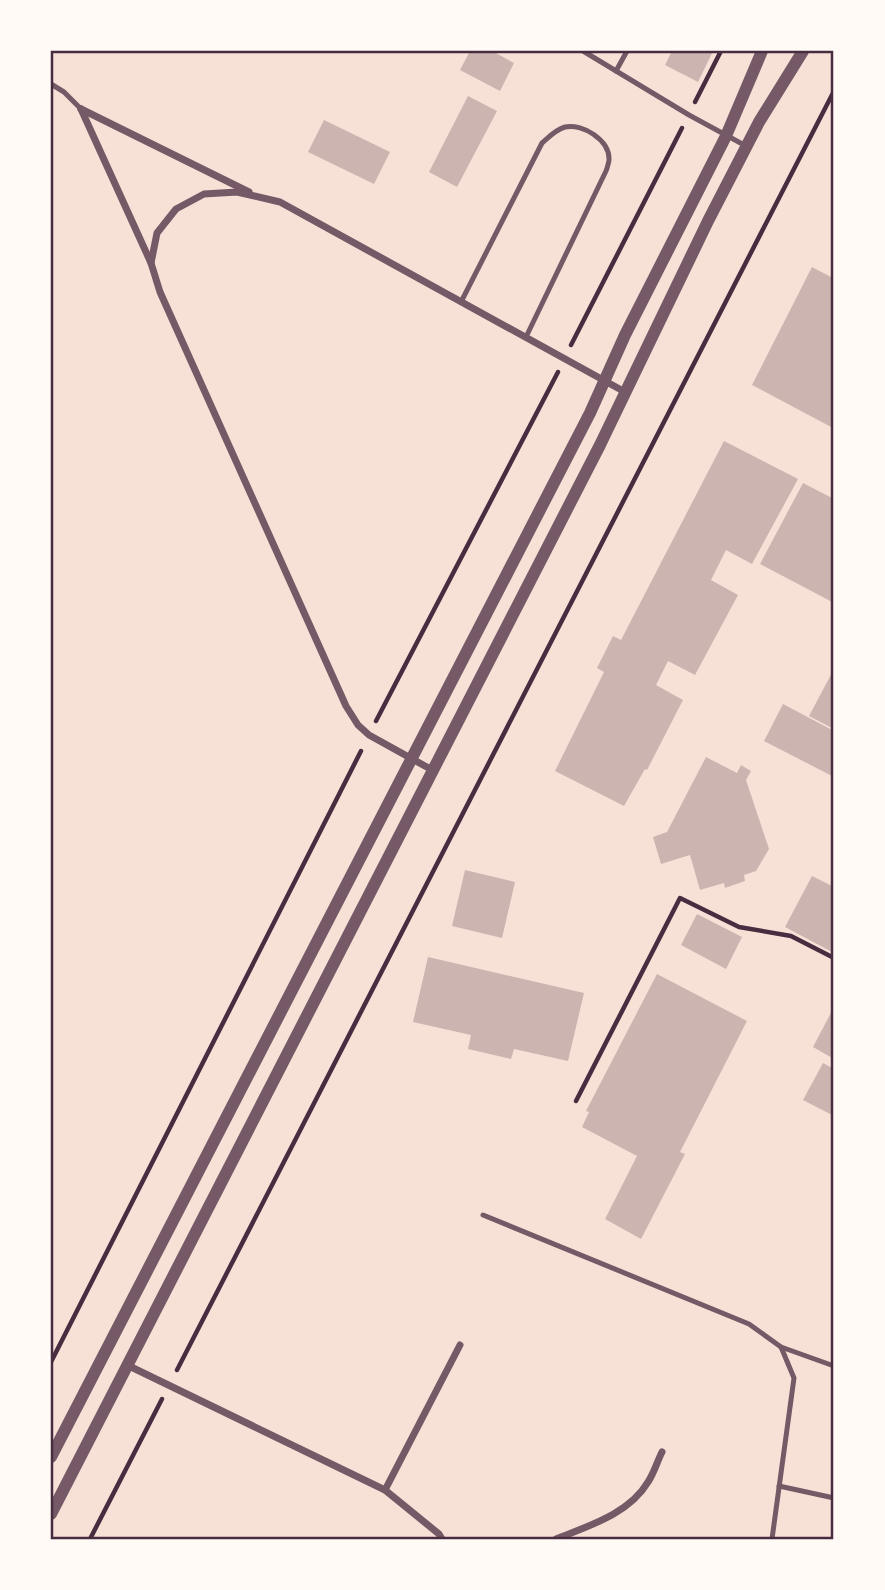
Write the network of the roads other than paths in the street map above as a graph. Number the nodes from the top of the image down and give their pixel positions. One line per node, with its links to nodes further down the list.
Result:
1 (583, 51): 5 (lane)
2 (627, 51): 5 (lane)
3 (762, 51): 8 (street)
4 (803, 51): 9 (street)
5 (616, 71): 8 (lane)
6 (51, 84): 7 (lane)
7 (80, 109): 10 (street); 11 (street)
8 (726, 136): 9 (lane); 14 (street)
9 (746, 146): 15 (street)
10 (257, 196): 11 (street); 12 (street)
11 (151, 263): 16 (street)
12 (461, 302): 13 (street); 13 (lane)
13 (526, 337): 14 (street)
14 (604, 381): 15 (street); 16 (street)
15 (625, 392): 17 (street)
16 (411, 759): 17 (street); 24 (street)
17 (434, 771): 21 (street)
18 (483, 1214): 20 (lane)
19 (460, 1345): 26 (street)
20 (781, 1347): 22 (lane); 25 (lane)
21 (127, 1364): 26 (street); 28 (street)
22 (834, 1366)
23 (662, 1452): 30 (street)
24 (51, 1457)
25 (779, 1486): 27 (lane); 31 (lane)
26 (385, 1490): 29 (street)
27 (834, 1498)
28 (51, 1514)
29 (442, 1539)
30 (556, 1539)
31 (772, 1539)

